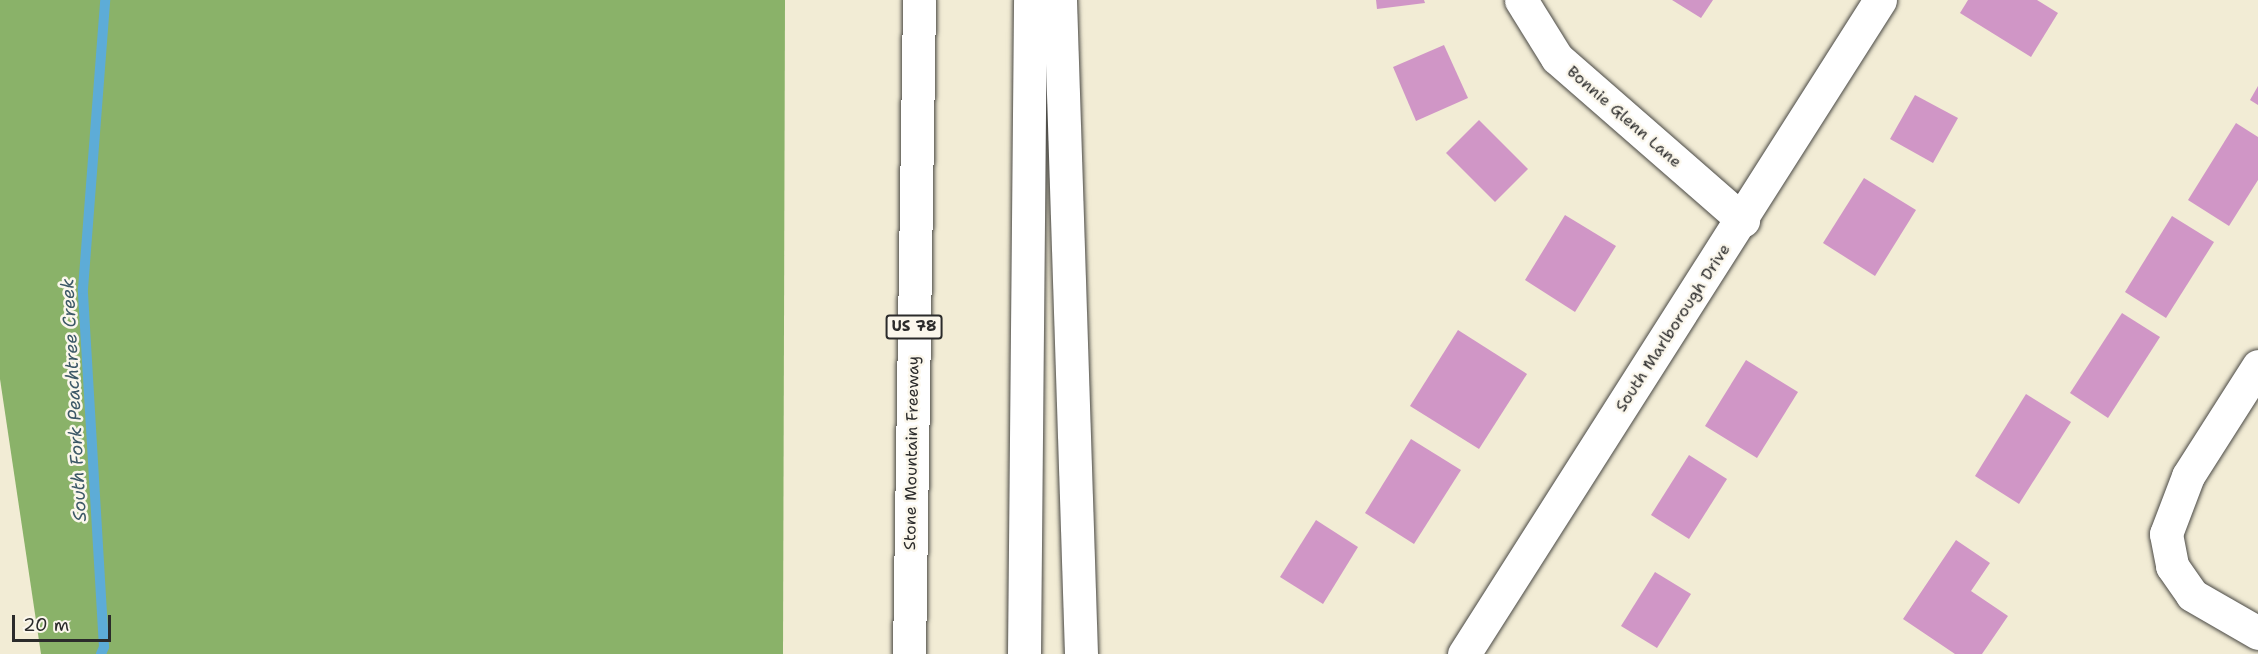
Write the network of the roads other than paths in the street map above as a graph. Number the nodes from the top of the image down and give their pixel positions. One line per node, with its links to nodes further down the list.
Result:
1 (919, 0): 9 (main road, Stone Mountain Freeway / US 78)
2 (1030, 0): 10 (main road)
3 (1060, 0): 11 (main road)
4 (1521, 0): 6 (main road, Bonnie Glenn Lane)
5 (1880, 0): 6 (main road, South Marlborough Drive)
6 (1743, 220): 12 (main road, South Marlborough Drive)
7 (2258, 366): 8 (main road)
8 (2258, 633)
9 (909, 654)
10 (1023, 654)
11 (1081, 654)
12 (1464, 654)

